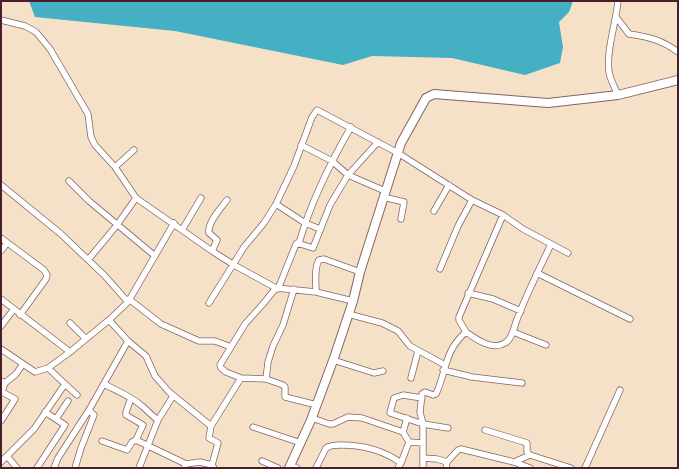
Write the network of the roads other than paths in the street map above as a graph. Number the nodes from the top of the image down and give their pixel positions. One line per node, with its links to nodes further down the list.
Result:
1 (618, 1): 2 (street)
2 (616, 17): 4 (street); 6 (street)
3 (1, 20): 13 (street)
4 (678, 52)
5 (678, 80): 6 (street)
6 (618, 95): 11 (street)
7 (351, 127): 8 (street); 9 (street); 12 (street)
8 (378, 142): 11 (street); 14 (street)
9 (301, 146): 12 (street); 23 (street)
10 (134, 150): 13 (street)
11 (398, 153): 17 (street); 18 (street)
12 (332, 161): 14 (street); 28 (street)
13 (115, 167): 19 (street)
14 (348, 175): 18 (street); 30 (street)
15 (69, 181): 29 (street)
16 (1, 185): 40 (street)
17 (449, 185): 22 (street); 24 (street)
18 (384, 194): 26 (street); 43 (street)
19 (136, 198): 27 (street); 29 (street)
20 (201, 198): 31 (street)
21 (227, 200): 37 (street)
22 (472, 200): 25 (street); 42 (street)
23 (276, 204): 28 (street); 41 (street)
24 (434, 211)
25 (503, 215): 35 (street); 48 (street)
26 (401, 218)
27 (174, 223): 31 (street); 39 (street)
28 (305, 223): 30 (street); 34 (street)
29 (117, 225): 39 (street); 40 (street)
30 (320, 229): 34 (street)
31 (182, 230): 37 (street)
32 (1, 238): 33 (street)
33 (7, 243): 36 (street); 56 (street)
34 (299, 243): 45 (street)
35 (551, 244): 38 (street); 44 (street)
36 (1, 251)
37 (212, 251): 41 (street)
38 (568, 253)
39 (155, 256): 50 (street)
40 (88, 260): 50 (street)
41 (234, 265): 45 (street); 52 (street)
42 (440, 269)
43 (360, 272): 47 (street); 51 (street)
44 (537, 273): 54 (street); 57 (street)
45 (277, 288): 46 (street); 66 (street)
46 (294, 289): 47 (street); 77 (street)
47 (316, 292): 51 (street)
48 (468, 294): 54 (street); 61 (street)
49 (1, 299): 53 (street)
50 (128, 300): 58 (street); 66 (street)
51 (353, 301): 55 (street)
52 (209, 303)
53 (14, 309): 56 (street); 60 (street)
54 (521, 311): 62 (street)
55 (348, 314): 68 (street); 70 (street)
56 (20, 315): 69 (street)
57 (630, 319)
58 (109, 320): 63 (street); 64 (street)
59 (70, 323): 63 (street)
60 (1, 326)
61 (466, 332): 62 (street); 72 (street)
62 (513, 332): 65 (street)
63 (86, 339): 69 (street)
64 (128, 341): 81 (street); 85 (street)
65 (546, 345)
66 (231, 347): 75 (street)
67 (1, 349): 71 (street)
68 (418, 351): 72 (street); 76 (street)
69 (70, 352): 73 (street)
70 (333, 360): 74 (street); 89 (street)
71 (23, 364): 73 (street); 78 (street)
72 (444, 367): 79 (street); 87 (street)
73 (48, 368): 80 (street)
74 (383, 371)
75 (241, 378): 77 (street); 98 (street)
76 (411, 378)
77 (266, 379): 89 (street)
78 (3, 382): 83 (street)
79 (522, 383)
80 (66, 384): 84 (street); 91 (street)
81 (104, 384): 86 (street); 90 (street)
82 (620, 390): 130 (street)
83 (1, 393): 96 (street)
84 (77, 395)
85 (173, 396): 95 (street); 98 (street)
86 (131, 398): 95 (street); 103 (street)
87 (422, 398): 93 (street); 97 (street)
88 (68, 401): 94 (street)
89 (317, 405): 92 (street)
90 (89, 410): 122 (street); 123 (street)
91 (46, 412): 94 (street); 110 (street)
92 (312, 418): 102 (street); 106 (street)
93 (407, 418): 97 (street); 102 (street)
94 (56, 419): 121 (street)
95 (158, 420): 108 (street)
96 (1, 422)
97 (423, 424): 100 (street); 107 (street)
98 (211, 426): 118 (street)
99 (253, 427): 106 (street)
100 (448, 428)
101 (484, 430): 109 (street)
102 (403, 432): 105 (street)
103 (136, 440): 104 (street); 108 (street)
104 (102, 441)
105 (409, 442): 107 (street); 117 (street)
106 (301, 443): 119 (street)
107 (423, 443): 111 (street)
108 (148, 445): 116 (street); 124 (street)
109 (530, 455): 114 (street); 129 (street)
110 (7, 456): 113 (street); 120 (street)
111 (423, 458): 115 (street); 127 (street)
112 (262, 461): 125 (street)
113 (1, 462)
114 (514, 462): 115 (street); 128 (street)
115 (446, 465)
116 (185, 466): 118 (street)
117 (399, 466): 126 (street)
118 (213, 467)
119 (292, 467)
120 (17, 468)
121 (37, 468)
122 (54, 468)
123 (75, 468)
124 (139, 468)
125 (278, 468)
126 (316, 468)
127 (423, 468)
128 (530, 468)
129 (571, 468)
130 (586, 468)

